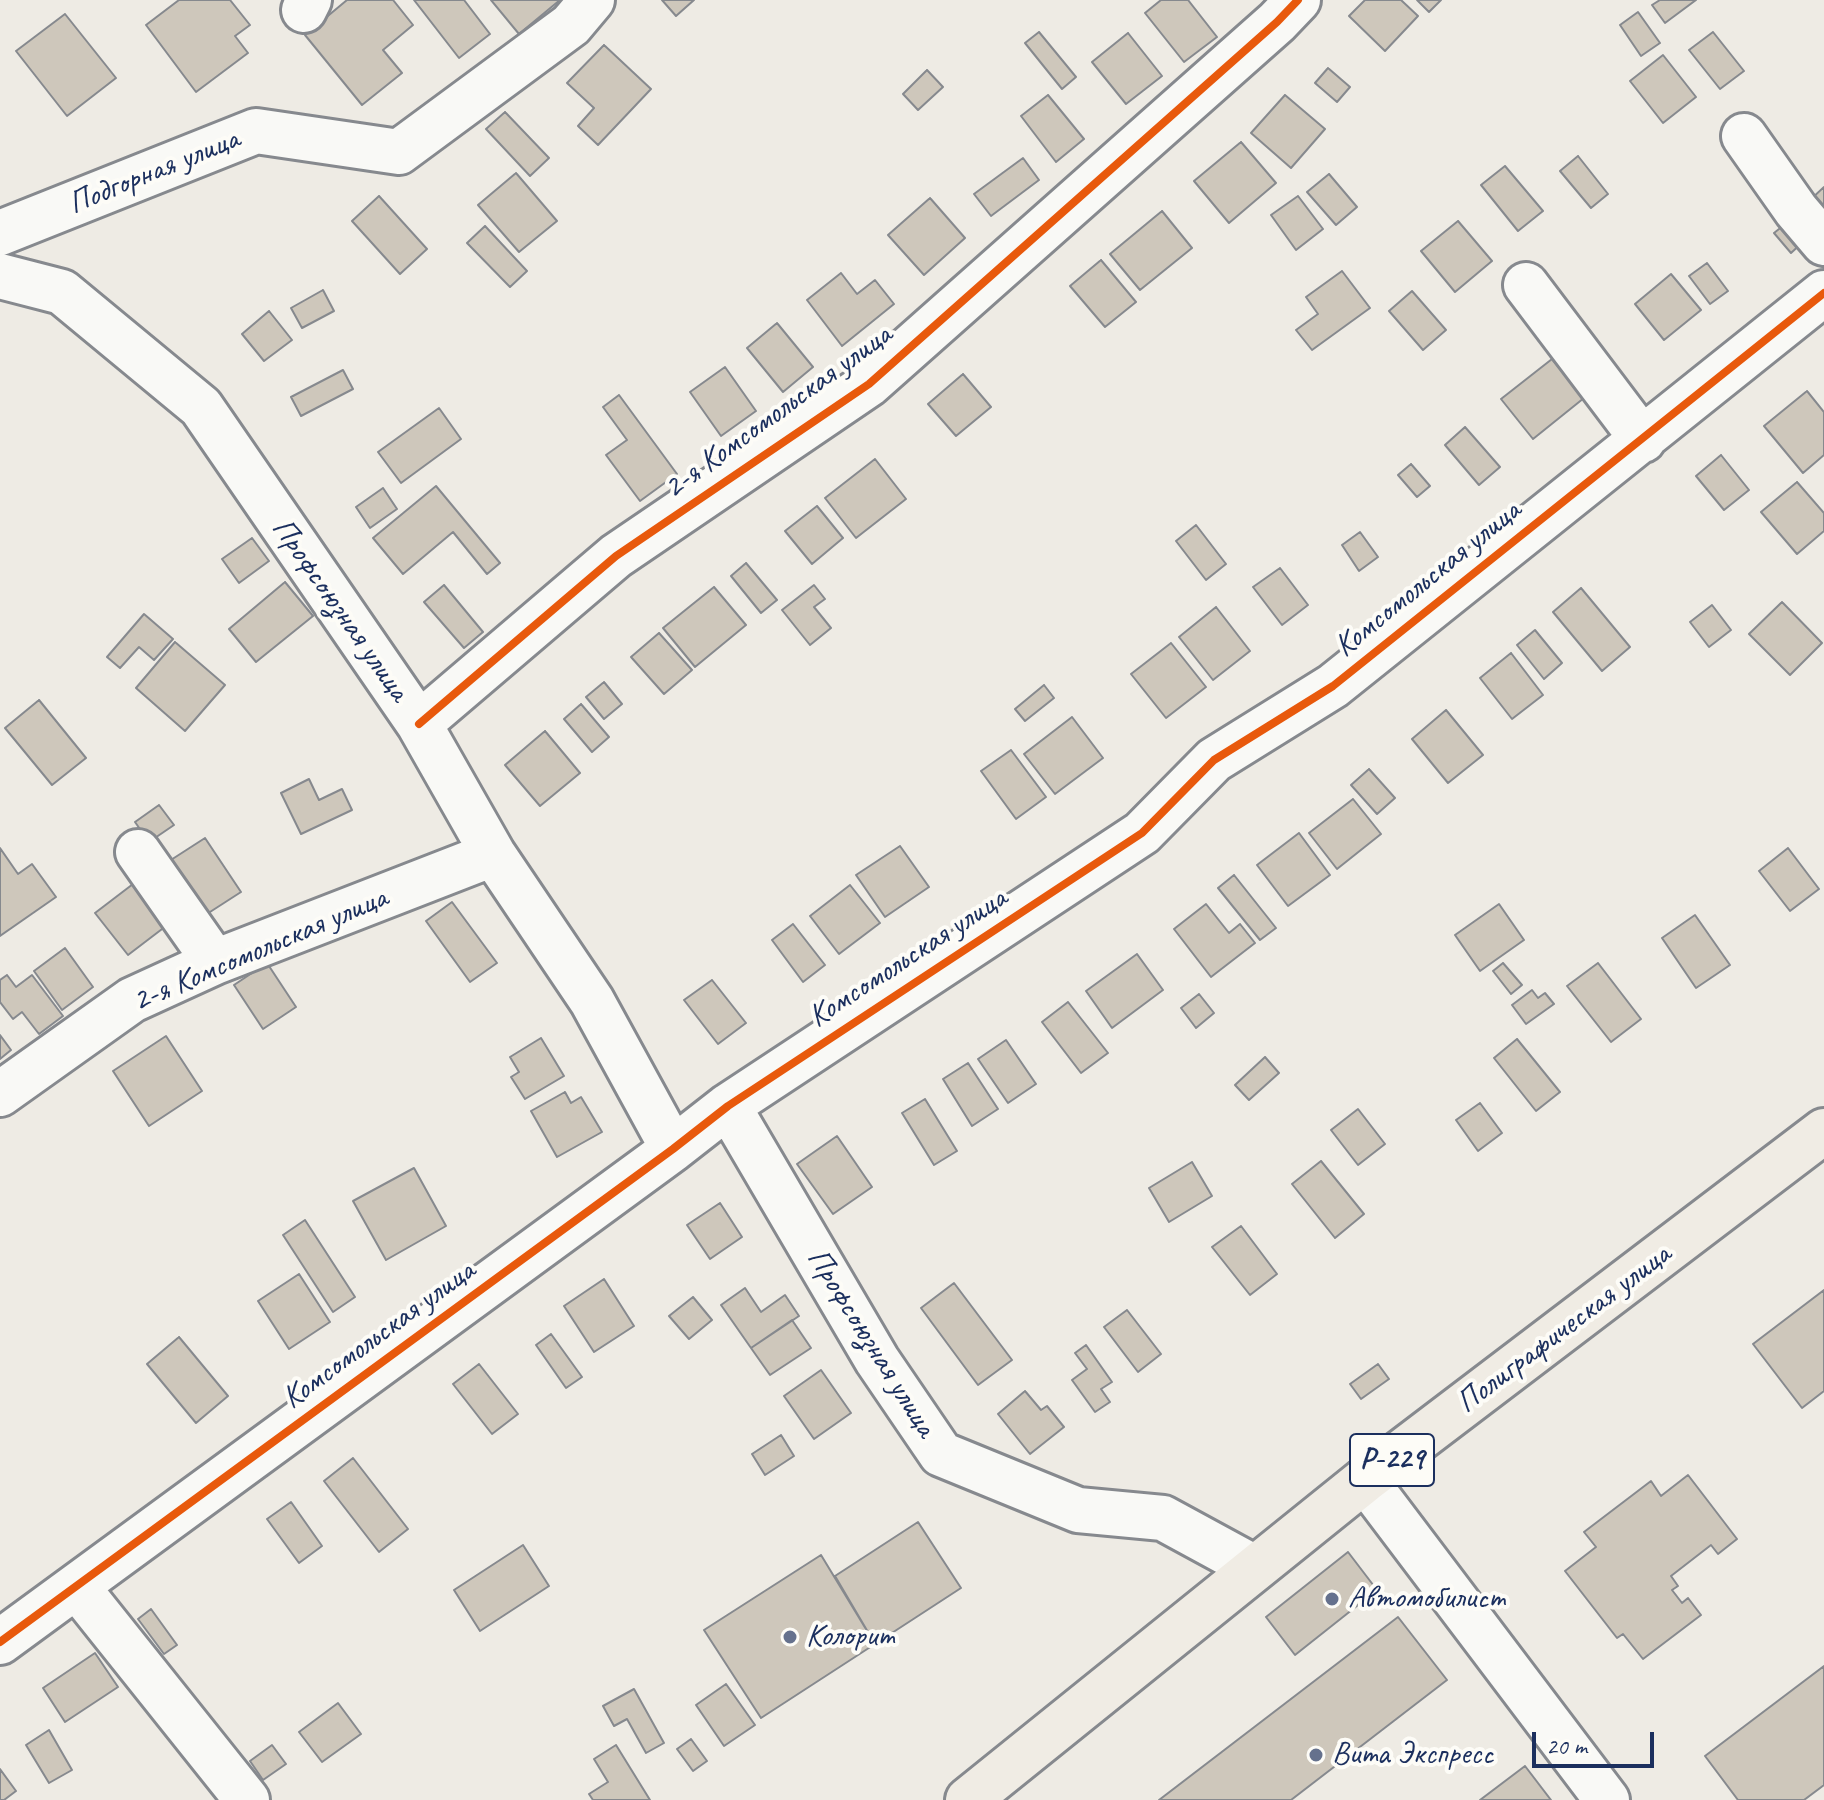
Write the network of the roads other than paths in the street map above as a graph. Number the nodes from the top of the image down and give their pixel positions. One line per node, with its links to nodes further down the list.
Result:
1 (592, 0): 4 (street, Подгорная улица)
2 (1298, 0): 10 (street, 2-я Комсомольская улица)
3 (1744, 136): 5 (street)
4 (0, 233)
5 (1824, 243)
6 (0, 276): 10 (street, Профсоюзная улица)
7 (1526, 285): 9 (street)
8 (1824, 293): 9 (street, Комсомольская улица)
9 (1643, 440): 15 (street, Комсомольская улица)
10 (419, 724): 12 (street, Профсоюзная улица)
11 (138, 852): 13 (street)
12 (493, 854): 13 (street, 2-я Комсомольская улица); 17 (street, Профсоюзная улица)
13 (215, 962): 14 (street, 2-я Комсомольская улица)
14 (0, 1094)
15 (728, 1106): 17 (street, Комсомольская улица); 19 (street, Профсоюзная улица)
16 (1824, 1131): 18 (main road, Полиграфическая улица / Р-229)
17 (673, 1149): 20 (street, Комсомольская улица)
18 (1365, 1480): 19 (main road, Полиграфическая улица / Р-229); 24 (street)
19 (1255, 1568): 22 (main road, Полиграфическая улица / Р-229)
20 (77, 1587): 21 (street, Комсомольская улица); 23 (street)
21 (0, 1642)
22 (981, 1796)
23 (247, 1800)
24 (1607, 1800)

